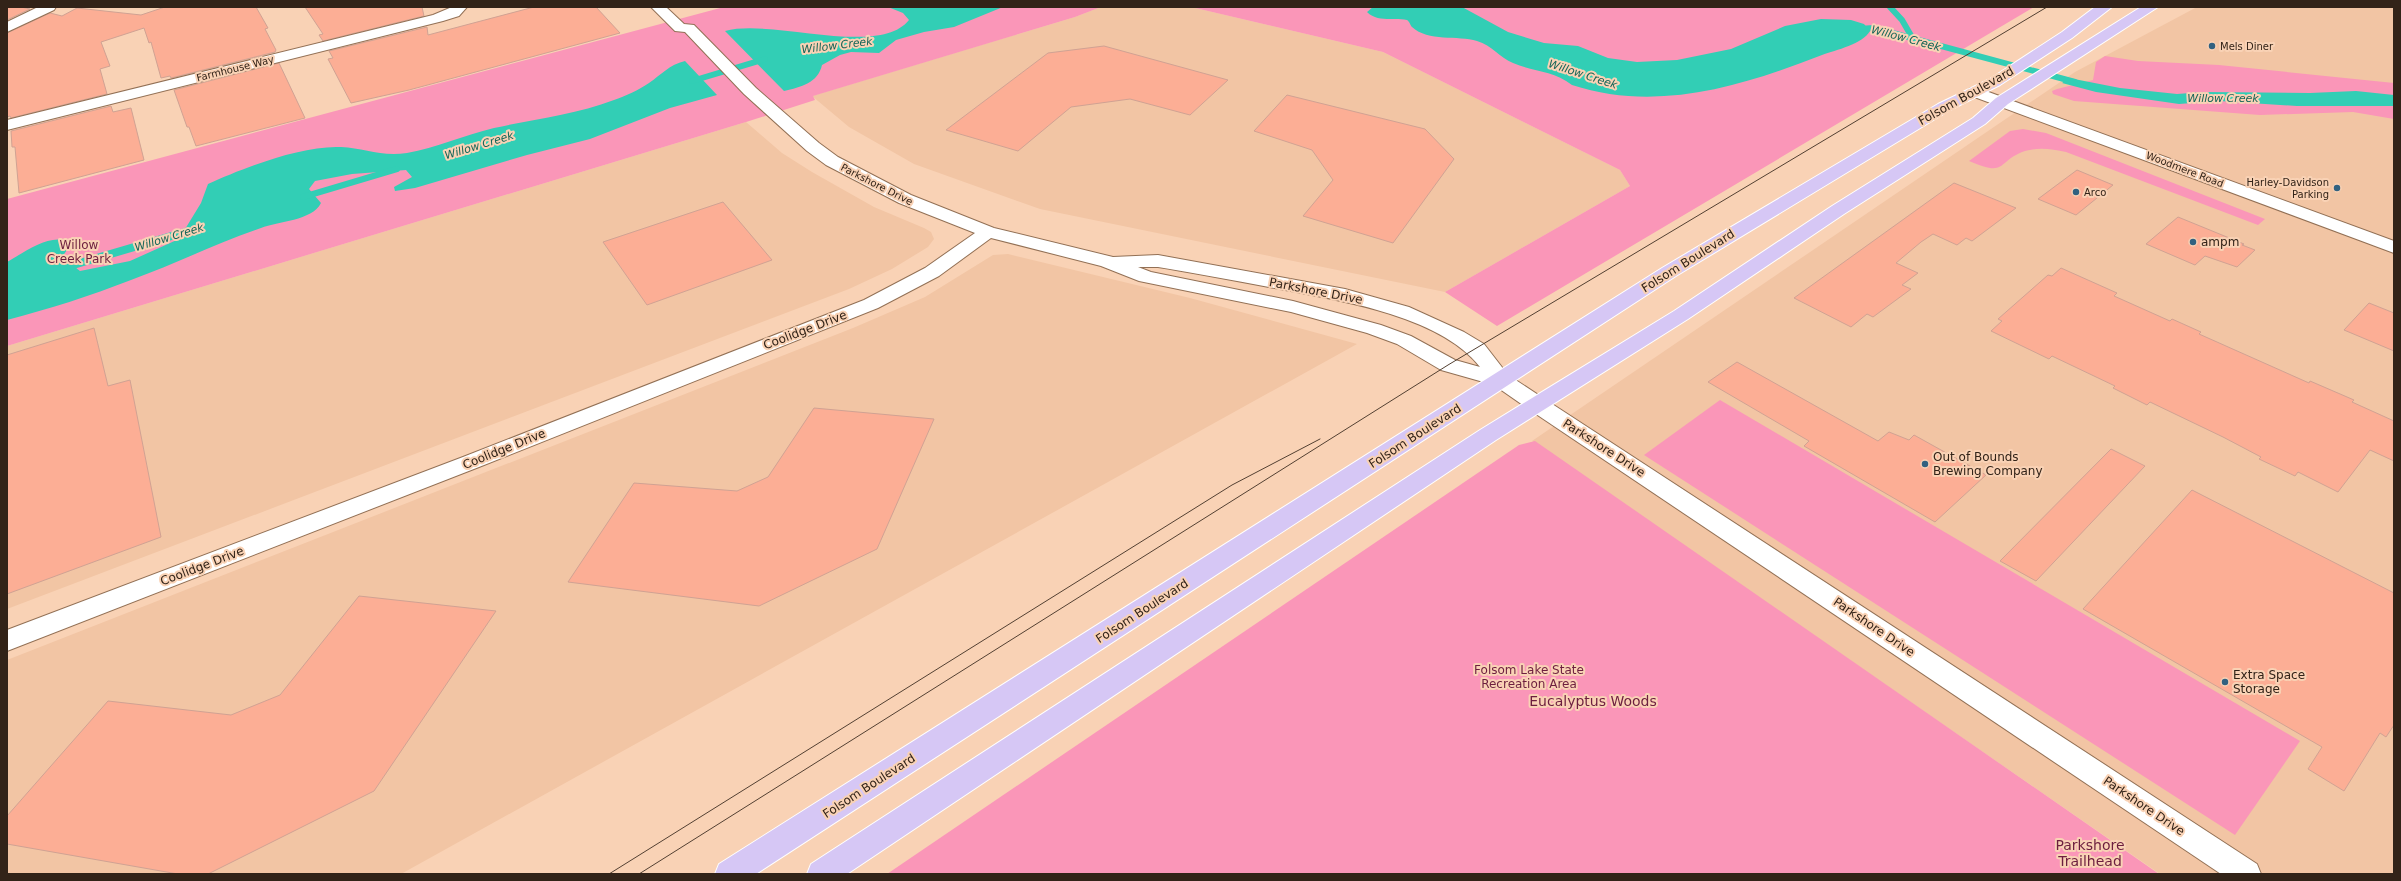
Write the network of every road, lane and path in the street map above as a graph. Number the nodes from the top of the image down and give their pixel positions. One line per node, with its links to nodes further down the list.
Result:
1 (49, 7): 7 (street)
2 (460, 7): 11 (street, Farmhouse Way)
3 (658, 7): 8 (street, Parkshore Drive)
4 (677, 7): 8 (street, Parkshore Drive)
5 (2105, 7): 9 (main road, Folsom Boulevard)
6 (2151, 7): 10 (main road, Folsom Boulevard)
7 (7, 28)
8 (689, 28): 12 (street, Parkshore Drive)
9 (1975, 92): 10 (street, Woodmere Road); 15 (main road, Folsom Boulevard)
10 (2002, 101): 13 (street, Woodmere Road); 16 (main road, Folsom Boulevard)
11 (7, 125)
12 (988, 232): 14 (street, Parkshore Drive); 17 (street, Coolidge Drive)
13 (2394, 247)
14 (1108, 262): 15 (street, Parkshore Drive); 15 (street, Parkshore Drive)
15 (1501, 380): 16 (street, Parkshore Drive); 18 (main road, Folsom Boulevard)
16 (1538, 405): 19 (main road, Folsom Boulevard); 20 (street, Parkshore Drive)
17 (7, 641)
18 (730, 874)
19 (822, 874)
20 (2246, 874)

